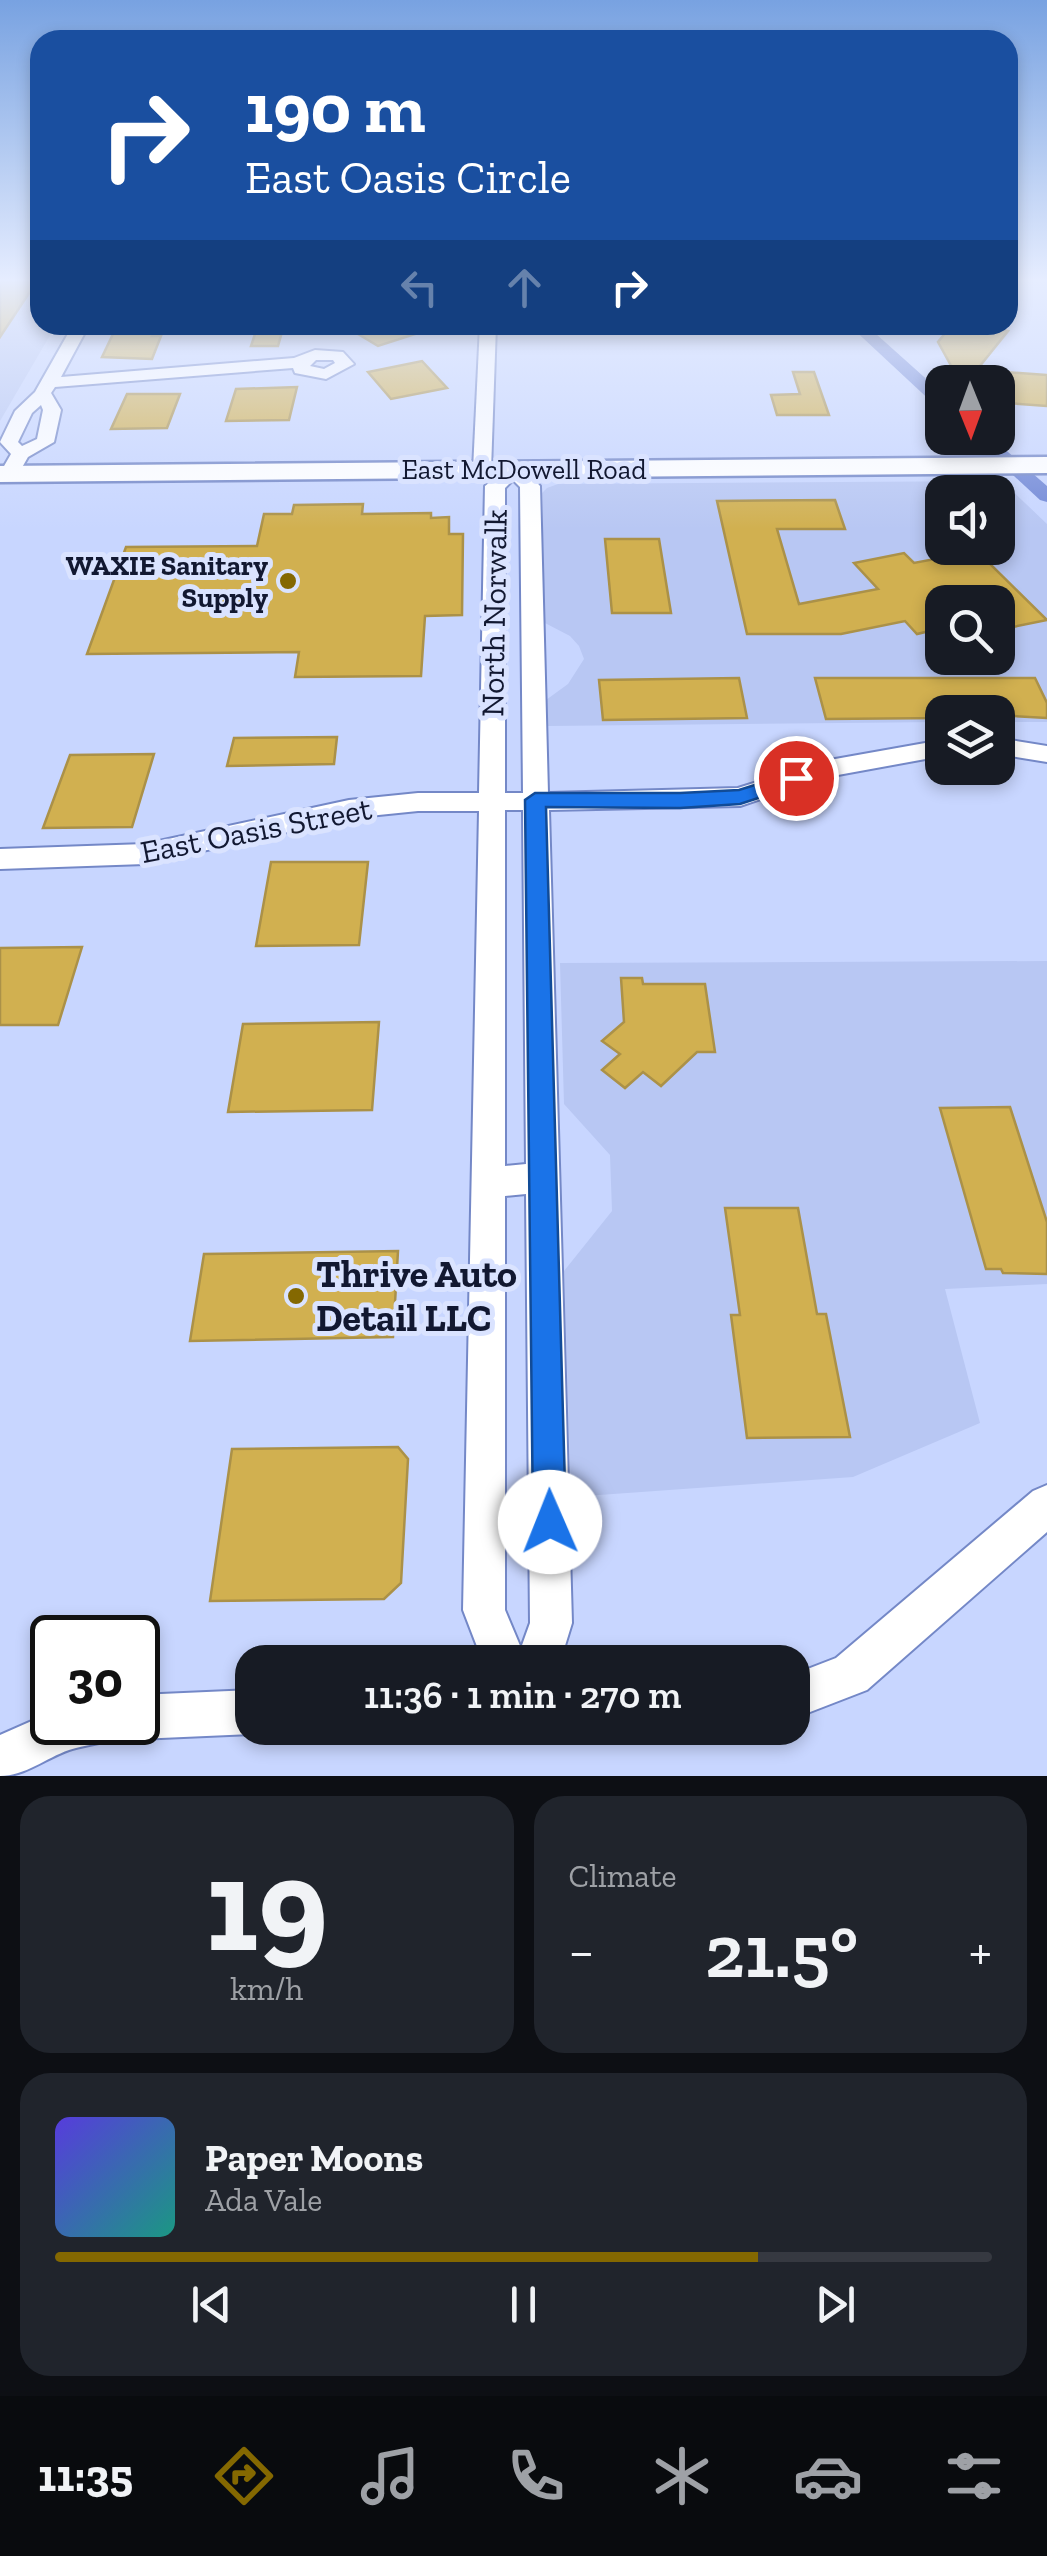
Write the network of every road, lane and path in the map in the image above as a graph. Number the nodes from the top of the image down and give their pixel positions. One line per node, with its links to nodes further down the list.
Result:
1 (60, 364): 4 (street)
2 (273, 364): 4 (street)
3 (486, 364): 7 (street, North Norwalk)
4 (46, 388): 6 (street); 6 (street)
5 (1043, 465): 8 (main road, East McDowell Road)
6 (10, 467): 7 (main road, East McDowell Road)
7 (482, 470): 8 (main road, East McDowell Road)
8 (514, 470): 12 (street, North Norwalk); 12 (street, North Norwalk)
9 (1015, 749): 11 (street)
10 (925, 751): 12 (street, East Oasis Street)
11 (1047, 754)
12 (513, 799): 13 (street, East Oasis Street); 14 (street, North Norwalk); 15 (street, North Norwalk)
13 (0, 859)
14 (543, 1178): 15 (street); 18 (street, North Norwalk)
15 (490, 1182): 17 (street, North Norwalk)
16 (1047, 1505): 19 (street)
17 (498, 1645)
18 (544, 1645)
19 (810, 1690)
20 (235, 1713): 21 (street)
21 (160, 1717)
22 (30, 1745): 23 (street)
23 (0, 1758)

